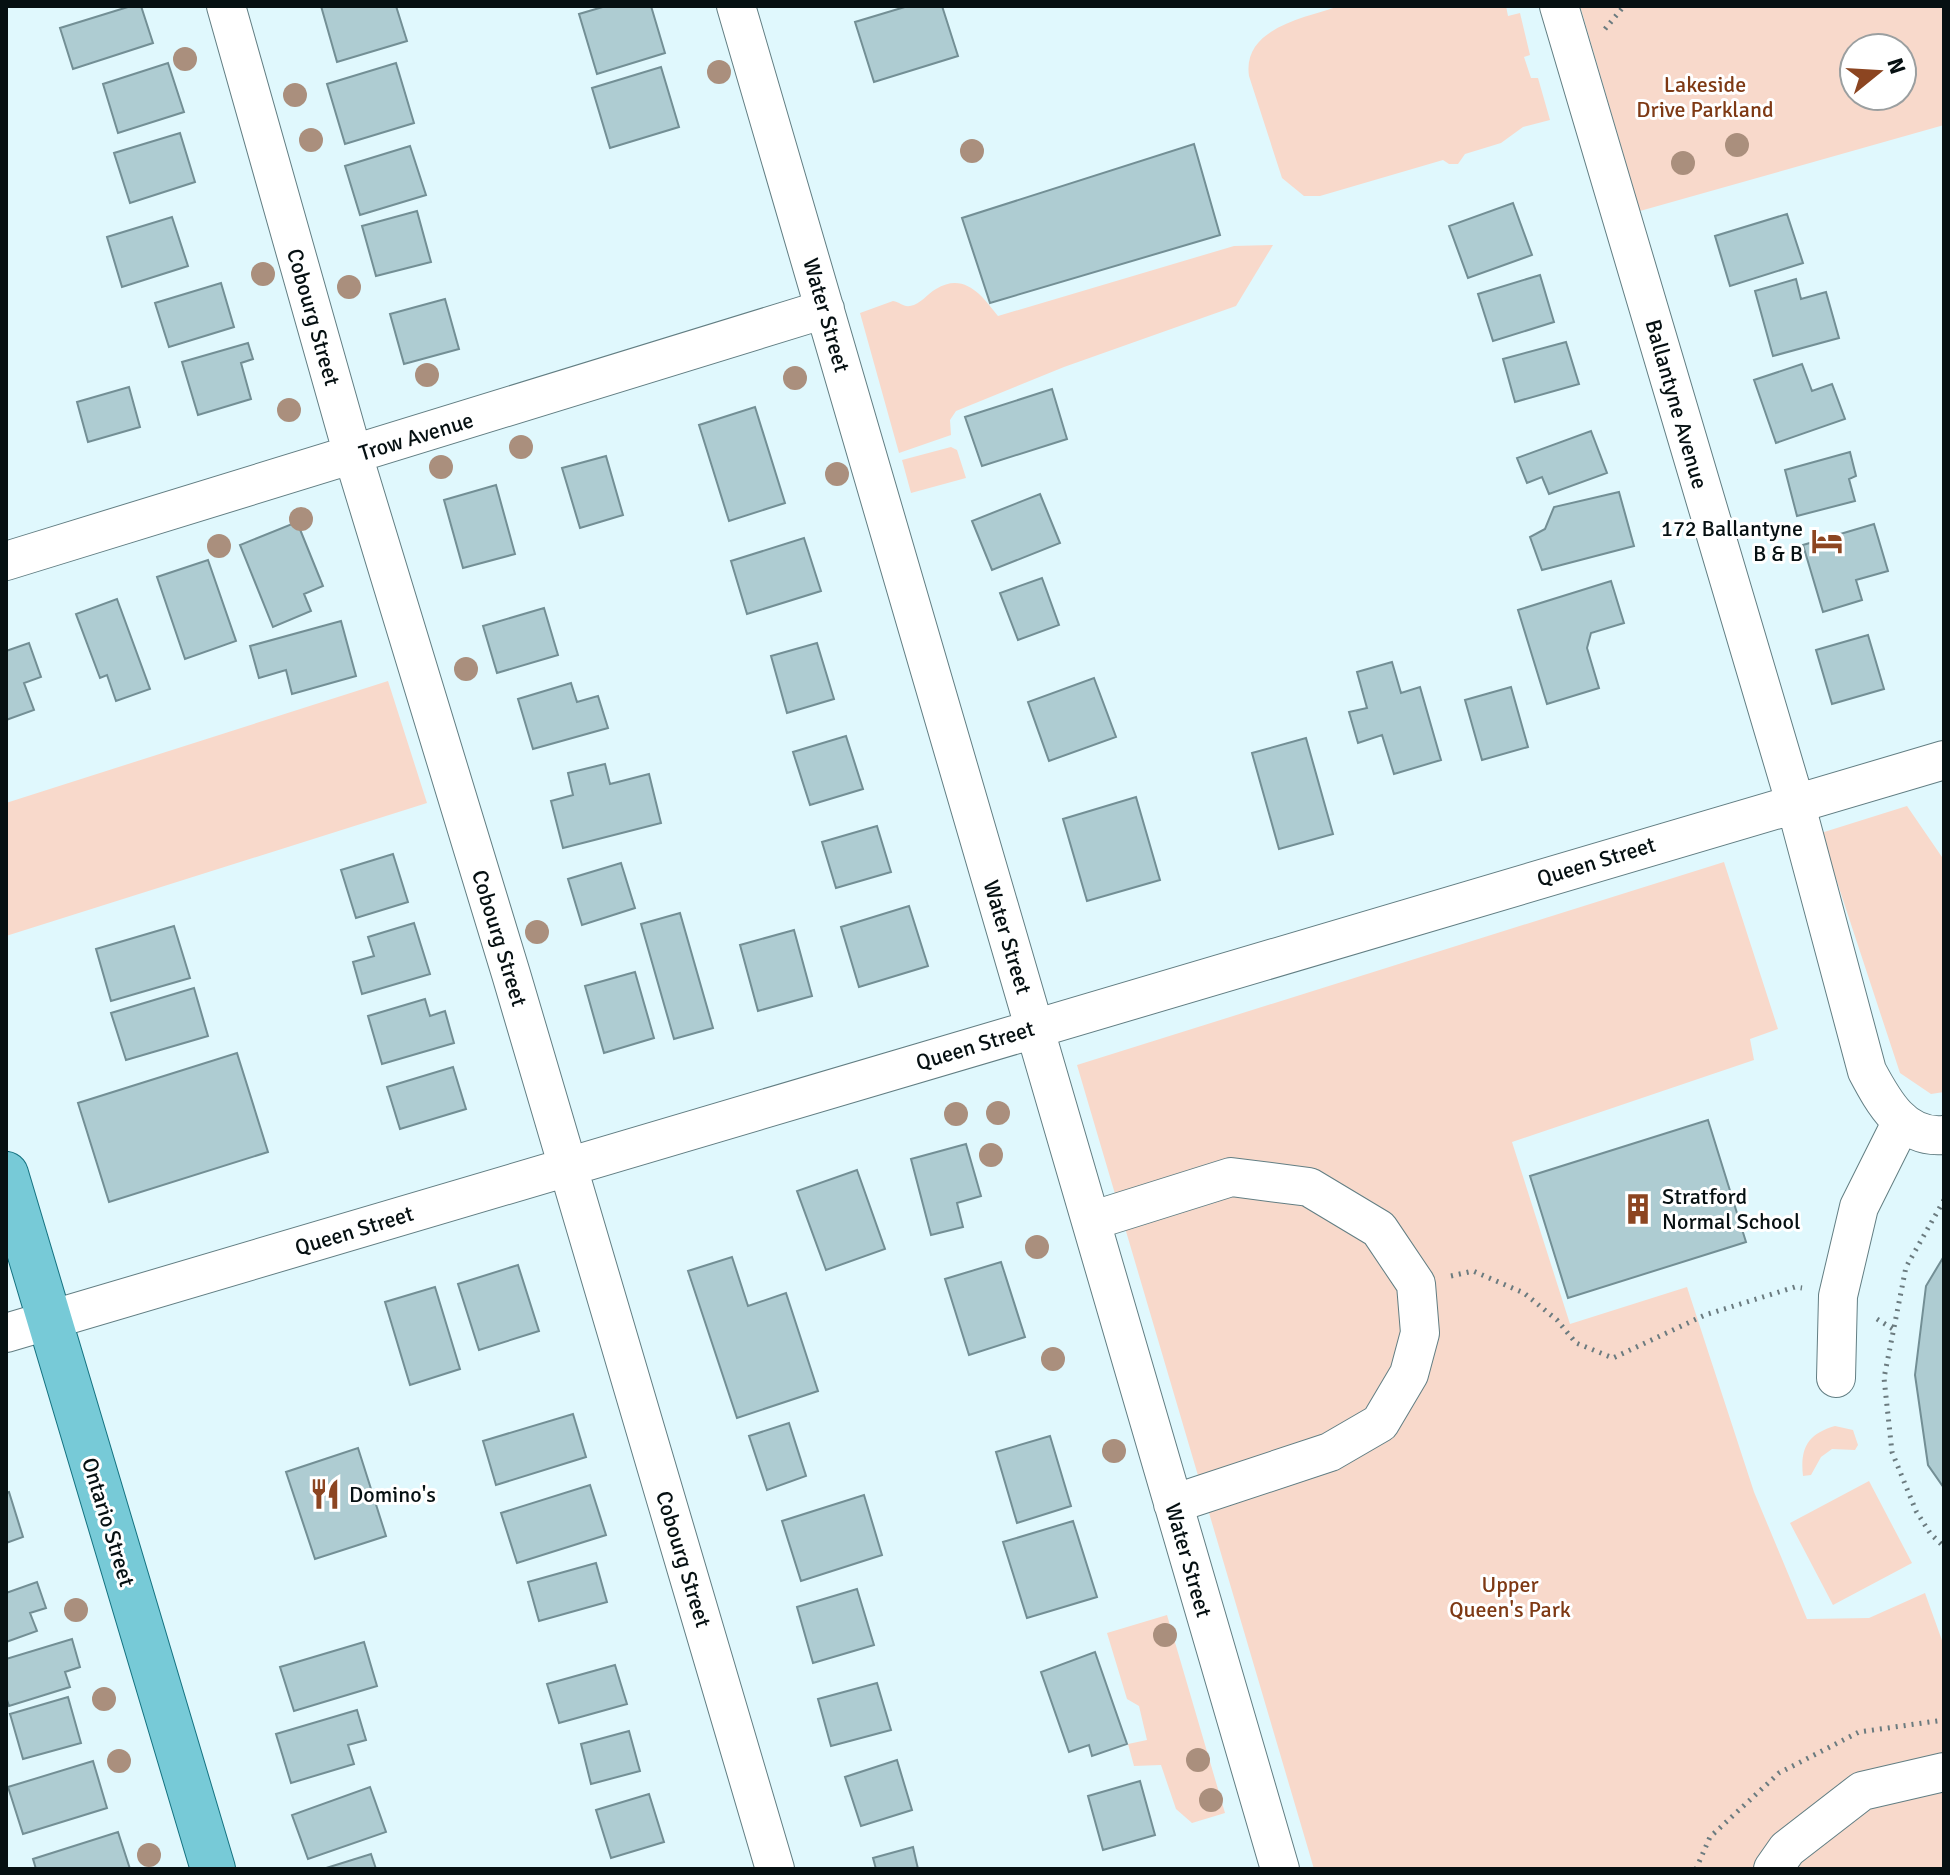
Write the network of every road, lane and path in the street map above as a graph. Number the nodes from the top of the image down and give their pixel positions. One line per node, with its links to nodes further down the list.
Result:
1 (226, 6): 5 (street, Cobourg Street)
2 (736, 6): 4 (street, Water Street)
3 (1559, 6): 8 (street, Ballantyne Avenue)
4 (825, 309): 5 (street, Trow Avenue); 9 (street, Water Street)
5 (353, 455): 6 (street, Trow Avenue); 12 (street, Cobourg Street)
6 (6, 561)
7 (1938, 772): 8 (street, Queen Street)
8 (1795, 802): 9 (street, Queen Street); 10 (street, Ballantyne Avenue)
9 (1034, 1028): 12 (street, Queen Street); 15 (street, Water Street)
10 (1901, 1123): 11 (street); 17 (street)
11 (1944, 1135)
12 (568, 1166): 18 (street, Queen Street); 27 (street, Cobourg Street)
13 (6, 1174): 18 (main road, Ontario Street)
14 (1944, 1200): 19 (path)
15 (1091, 1221): 16 (street); 22 (street, Water Street)
16 (1416, 1284): 17 (path); 22 (street)
17 (1838, 1296): 19 (path); 21 (street)
18 (49, 1320): 20 (street, Queen Street); 26 (main road, Ontario Street)
19 (1893, 1329): 23 (path)
20 (6, 1333)
21 (1836, 1378)
22 (1173, 1504): 28 (street, Water Street)
23 (1944, 1547)
24 (1944, 1720): 29 (path)
25 (1944, 1772): 30 (street)
26 (213, 1869)
27 (775, 1869)
28 (1280, 1869)
29 (1696, 1869)
30 (1773, 1869)

